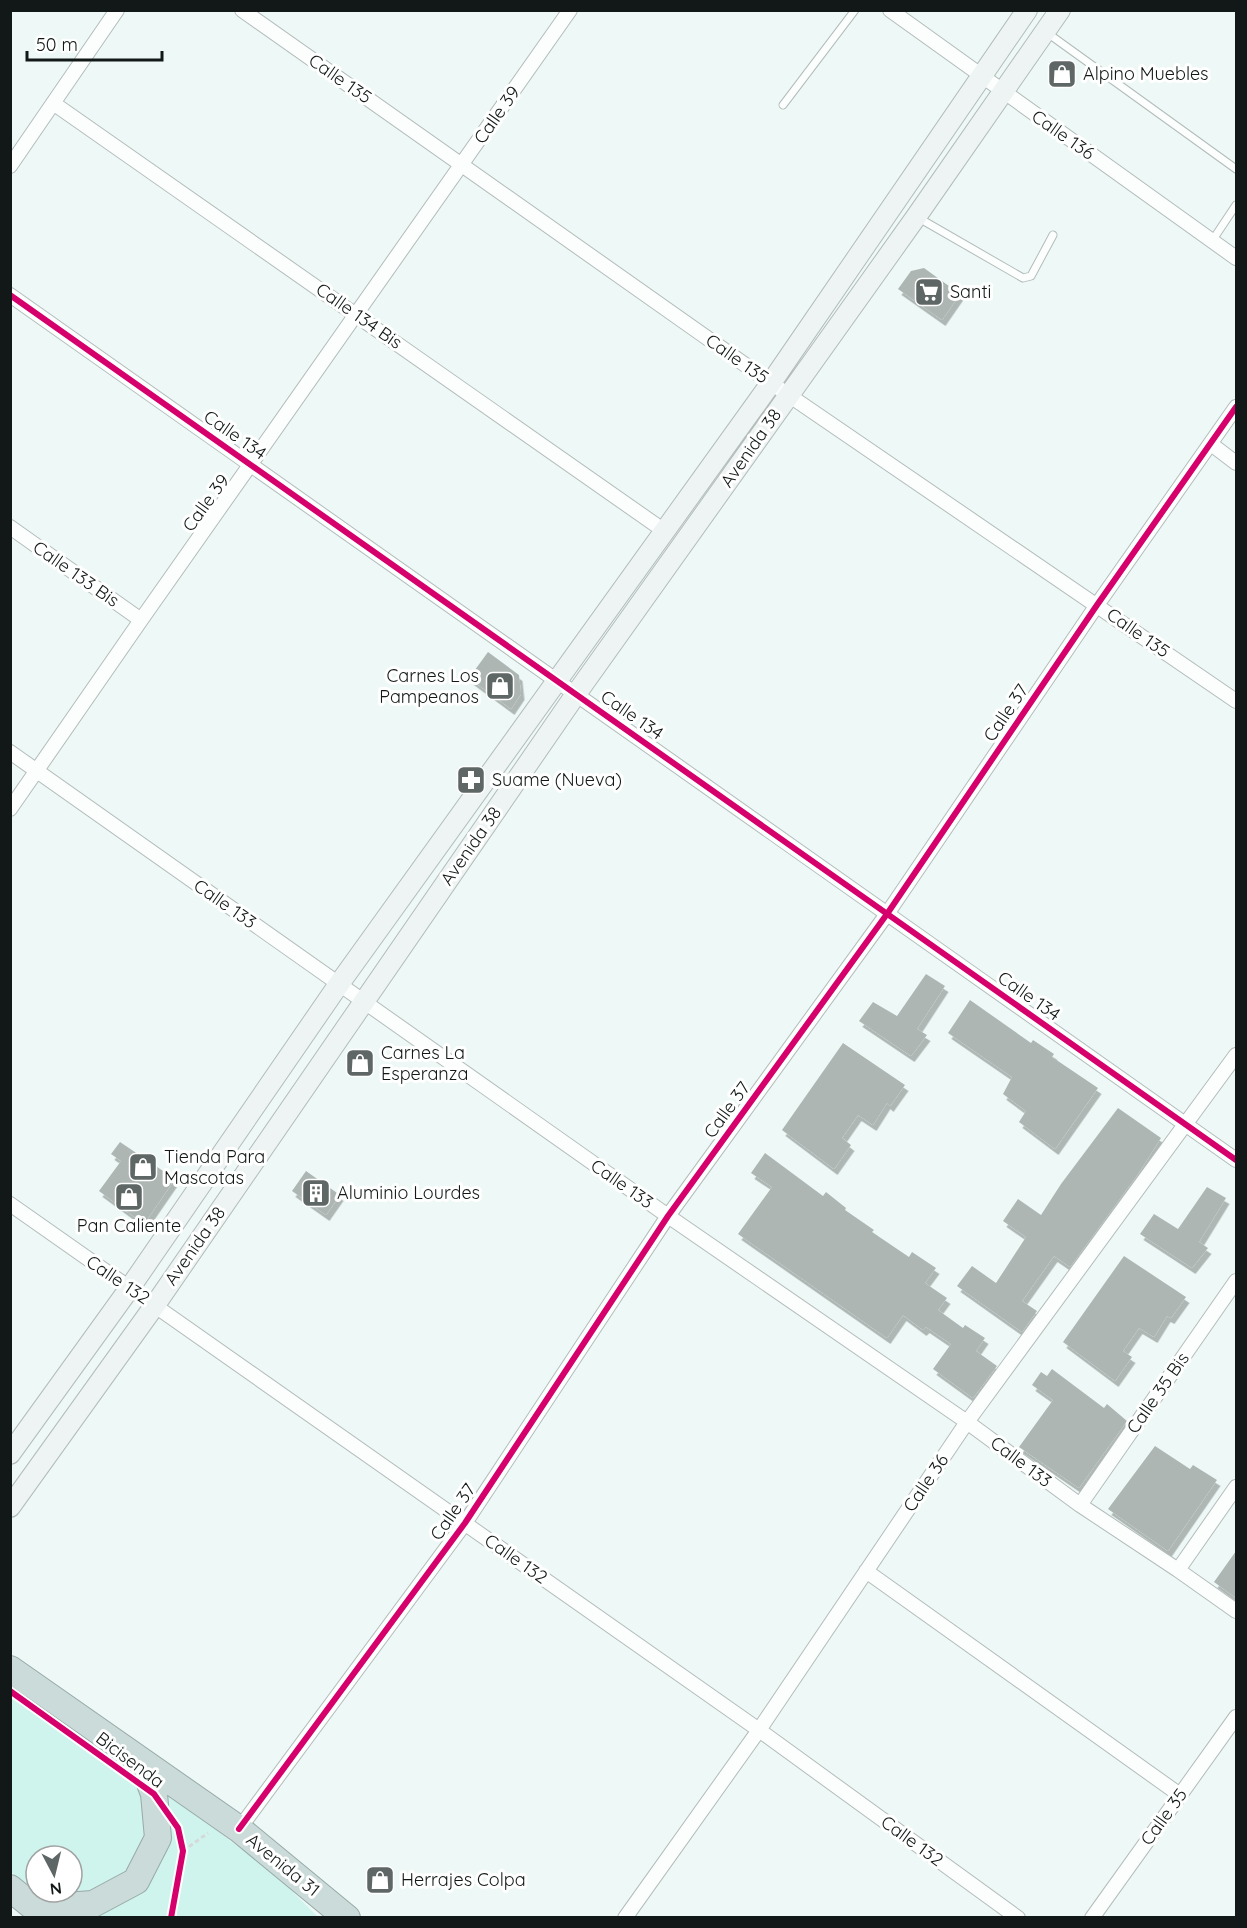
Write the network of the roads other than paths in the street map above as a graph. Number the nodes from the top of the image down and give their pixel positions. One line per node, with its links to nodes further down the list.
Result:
1 (117, 10): 11 (street)
2 (242, 10): 13 (street, Calle 135)
3 (570, 10): 13 (street, Calle 39)
4 (855, 10): 12 (lane)
5 (890, 10): 9 (street, Calle 136)
6 (1027, 10): 9 (main road, Avenida 38)
7 (1060, 10): 8 (main road, Avenida 38)
8 (1046, 32): 10 (main road, Avenida 38); 15 (lane)
9 (981, 76): 10 (street, Calle 136); 23 (main road, Avenida 38)
10 (1003, 92): 17 (main road, Avenida 38); 19 (street, Calle 136)
11 (53, 103): 14 (street); 22 (street, Calle 134 Bis)
12 (783, 105)
13 (462, 165): 22 (street, Calle 39); 23 (street, Calle 135)
14 (10, 166)
15 (1236, 169)
16 (1236, 205): 19 (lane)
17 (916, 217): 18 (lane); 24 (main road, Avenida 38)
18 (1053, 235)
19 (1212, 241): 20 (street, Calle 136)
20 (1236, 258)
21 (10, 295): 28 (street, Calle 134)
22 (357, 314): 28 (street, Calle 39); 30 (street, Calle 134 Bis)
23 (771, 383): 24 (street, Calle 135); 30 (main road, Avenida 38)
24 (788, 395): 31 (street, Calle 135); 34 (main road, Avenida 38)
25 (1236, 407): 26 (street, Calle 37)
26 (1211, 444): 27 (street); 31 (street, Calle 37)
27 (1236, 463)
28 (252, 465): 32 (street, Calle 39); 33 (street, Calle 134)
29 (10, 527): 32 (street, Calle 133 Bis)
30 (663, 531): 33 (main road, Avenida 38)
31 (1097, 605): 35 (street, Calle 135); 39 (street, Calle 37)
32 (141, 620): 37 (street, Calle 39)
33 (555, 680): 34 (street, Calle 134); 40 (main road, Avenida 38)
34 (576, 694): 39 (street, Calle 134); 41 (main road, Avenida 38)
35 (1236, 701)
36 (10, 752): 37 (street, Calle 133)
37 (37, 771): 38 (street, Calle 39); 40 (street, Calle 133)
38 (10, 809)
39 (887, 914): 43 (street, Calle 134); 46 (street, Calle 37)
40 (339, 984): 41 (street, Calle 133); 48 (main road, Avenida 38)
41 (363, 1002): 46 (street, Calle 133); 49 (main road, Avenida 38)
42 (1236, 1055): 43 (street, Calle 36)
43 (1187, 1125): 44 (street, Calle 134); 50 (street, Calle 36)
44 (1236, 1160)
45 (10, 1204): 48 (street, Calle 132)
46 (668, 1216): 50 (street, Calle 133); 55 (street, Calle 37)
47 (1236, 1281): 53 (street, Calle 35 Bis)
48 (129, 1289): 49 (street, Calle 132); 51 (main road, Avenida 38)
49 (155, 1305): 54 (main road, Avenida 38); 55 (street, Calle 132)
50 (968, 1422): 53 (street, Calle 133); 57 (street, Calle 36)
51 (10, 1454)
52 (1236, 1487): 56 (street)
53 (1080, 1505): 56 (street, Calle 133)
54 (10, 1507)
55 (465, 1523): 61 (street, Calle 132); 64 (street, Calle 37)
56 (1178, 1570): 58 (street, Calle 133)
57 (866, 1571): 61 (street, Calle 36); 63 (street)
58 (1236, 1611)
59 (10, 1669): 62 (highway, Avenida 31)
60 (1236, 1717): 63 (street, Calle 35)
61 (759, 1730): 68 (street, Calle 36); 69 (street, Calle 132)
62 (142, 1762): 64 (highway, Avenida 31); 66 (highway)
63 (1180, 1796): 70 (street, Calle 35)
64 (230, 1822): 67 (highway, Avenida 31)
65 (10, 1888): 66 (highway)
66 (42, 1913)
67 (347, 1917)
68 (625, 1917)
69 (1018, 1917)
70 (1092, 1917)

